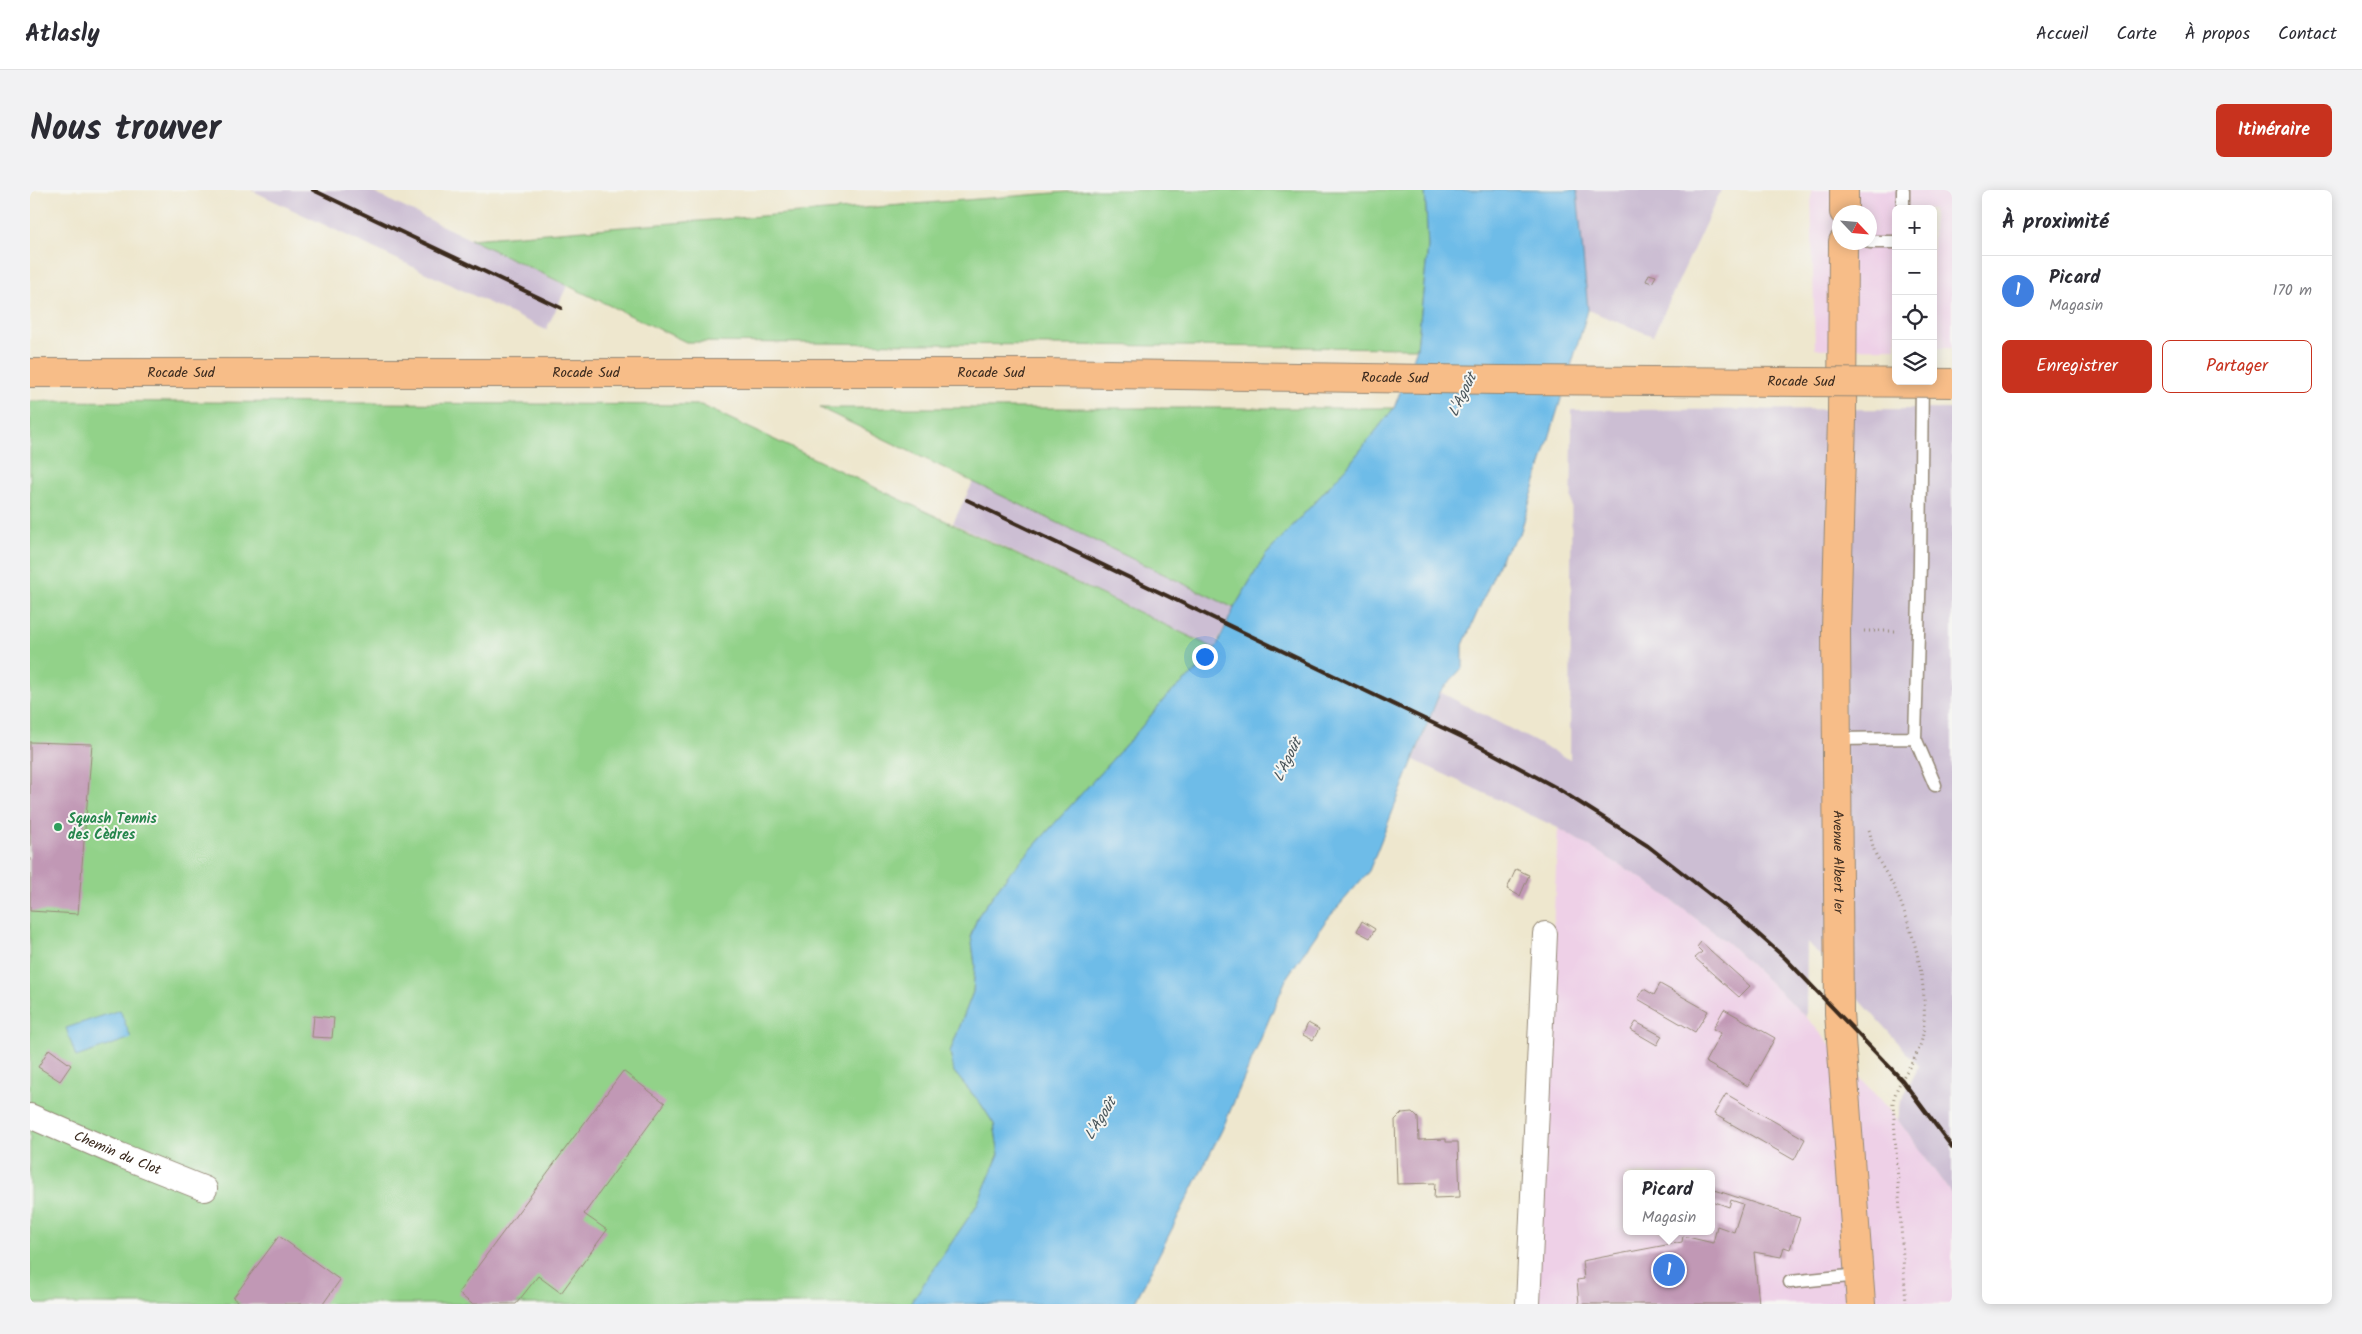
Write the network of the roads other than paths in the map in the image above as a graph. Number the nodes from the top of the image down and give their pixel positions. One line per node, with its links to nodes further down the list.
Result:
1 (1844, 190): 3 (main road)
2 (1903, 190): 4 (lane)
3 (1844, 205)
4 (1903, 205)
5 (1877, 242): 6 (lane)
6 (1892, 242)
7 (1843, 250): 12 (main road, Avenue Albert 1er)
8 (30, 373): 9 (main road, Rocade Sud, bridge)
9 (1952, 383)
10 (1922, 385): 11 (lane)
11 (1914, 738): 12 (lane); 13 (lane)
12 (1836, 739): 17 (main road, Avenue Albert 1er)
13 (1935, 785)
14 (1546, 934): 19 (street)
15 (30, 1116): 16 (street, Chemin du Clot)
16 (205, 1189)
17 (1858, 1275): 18 (lane); 20 (main road, Avenue Albert 1er)
18 (1790, 1282)
19 (1528, 1304)
20 (1861, 1304)

